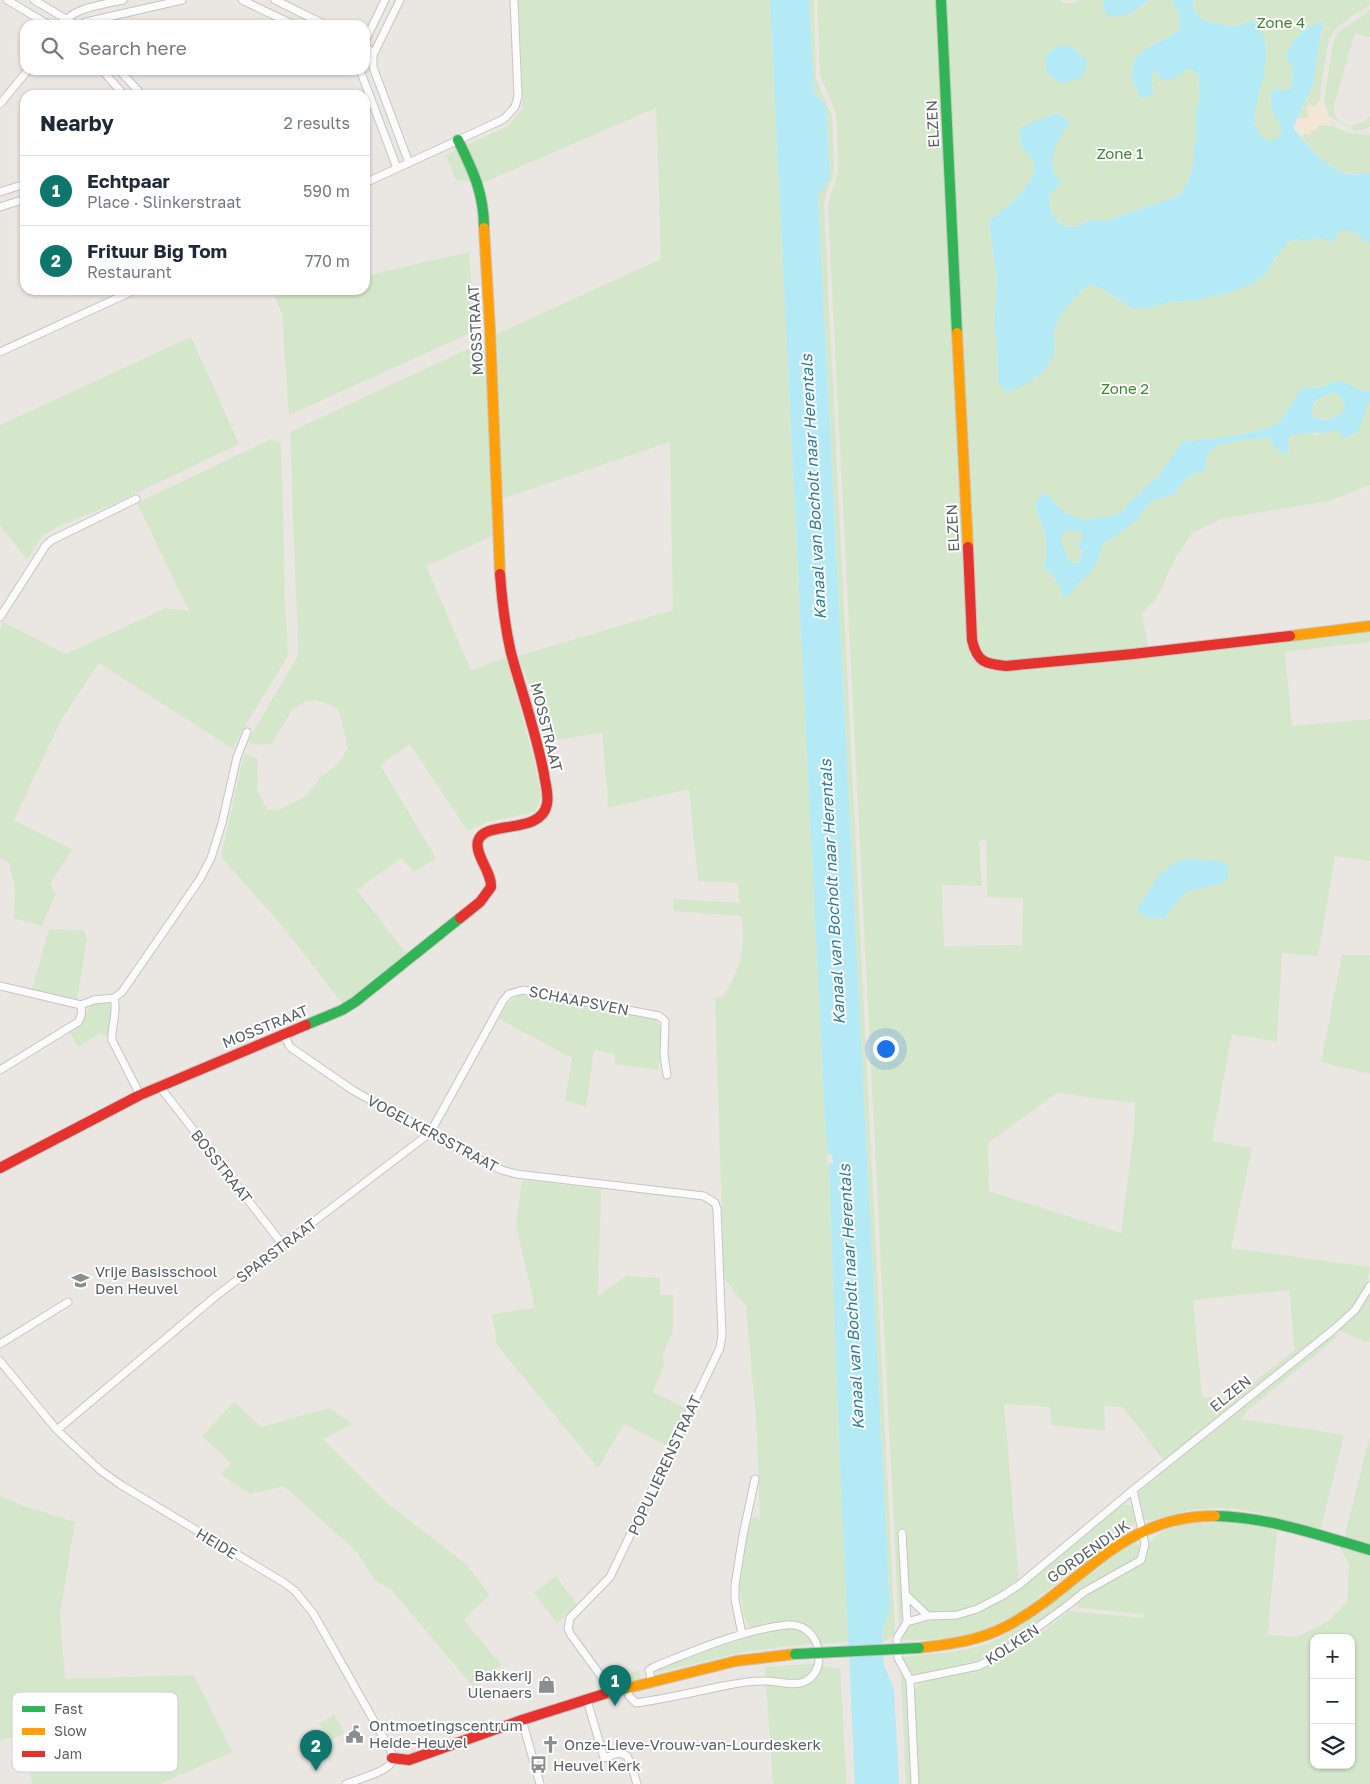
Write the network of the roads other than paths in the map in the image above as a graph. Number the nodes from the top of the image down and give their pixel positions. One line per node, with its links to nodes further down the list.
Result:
1 (7, 0): 11 (street)
2 (34, 0): 12 (street)
3 (123, 0): 13 (street)
4 (182, 0): 14 (street)
5 (242, 0): 15 (street)
6 (275, 0): 16 (street)
7 (385, 0): 17 (street)
8 (400, 0): 18 (street)
9 (514, 0): 29 (street)
10 (941, 0): 41 (street, ELZEN)
11 (41, 20)
12 (61, 20)
13 (67, 20)
14 (95, 20)
15 (284, 20)
16 (316, 20)
17 (370, 31)
18 (370, 53)
19 (370, 58): 30 (street)
20 (24, 75): 28 (street)
21 (106, 75): 24 (street)
22 (124, 75): 25 (street)
23 (362, 75): 26 (street)
24 (120, 90)
25 (137, 90)
26 (368, 90)
27 (370, 96): 31 (street)
28 (0, 104)
29 (458, 140): 30 (street); 46 (street, MOSSTRAAT)
30 (409, 163): 31 (street)
31 (397, 168): 32 (street)
32 (370, 181)
33 (20, 186): 34 (street)
34 (0, 192)
35 (20, 201): 36 (street)
36 (0, 207)
37 (124, 295): 38 (street)
38 (0, 352)
39 (136, 499): 40 (street)
40 (0, 617)
41 (1370, 626)
42 (247, 732): 44 (street)
43 (0, 986): 45 (street)
44 (114, 998): 45 (street); 50 (street)
45 (81, 1005): 47 (street)
46 (284, 1035): 49 (street, MOSSTRAAT); 51 (street, VOGELKERSSTRAAT)
47 (0, 1070)
48 (667, 1075): 51 (street, SCHAAPSVEN)
49 (160, 1087): 50 (street, MOSSTRAAT); 54 (street, BOSSTRAAT)
50 (140, 1095): 52 (street, MOSSTRAAT)
51 (430, 1133): 53 (street, VOGELKERSSTRAAT); 54 (street, SPARSTRAAT)
52 (0, 1168)
53 (717, 1209): 72 (street, POPULIERENSTRAAT)
54 (283, 1245): 59 (street, SPARSTRAAT)
55 (1370, 1286): 61 (street, ELZEN)
56 (68, 1302): 57 (street)
57 (0, 1344)
58 (0, 1361): 59 (street, HEIDE)
59 (56, 1430): 75 (street, HEIDE)
60 (755, 1479): 68 (street)
61 (1133, 1490): 62 (street); 66 (street, ELZEN)
62 (1143, 1531): 64 (street, GORDENDIJK); 69 (street, KOLKEN); 70 (street, GORDENDIJK, bridge)
63 (902, 1533): 65 (street)
64 (1370, 1550)
65 (906, 1595): 66 (street); 67 (street)
66 (928, 1616): 67 (street, ELZEN)
67 (906, 1622): 69 (street)
68 (742, 1634): 70 (street); 71 (street)
69 (910, 1680): 79 (street)
70 (652, 1682): 71 (street, GORDENDIJK)
71 (627, 1689): 72 (street, GORDENDIJK)
72 (608, 1693): 73 (street, GORDENDIJK)
73 (587, 1700): 74 (street, GORDENDIJK); 78 (street)
74 (522, 1720): 75 (street, GORDENDIJK); 77 (street)
75 (392, 1758): 76 (street)
76 (346, 1784)
77 (540, 1784)
78 (637, 1784)
79 (915, 1784)

